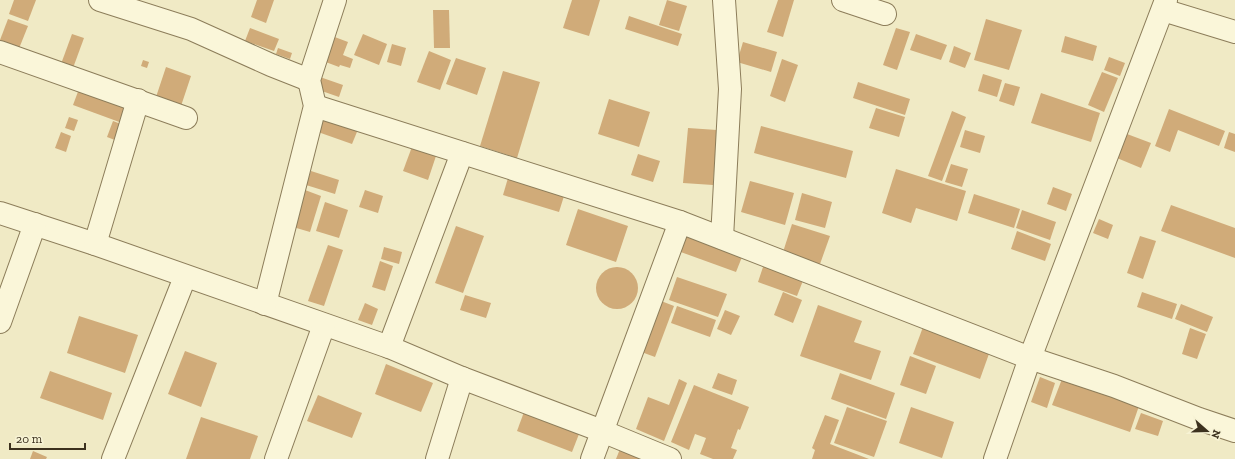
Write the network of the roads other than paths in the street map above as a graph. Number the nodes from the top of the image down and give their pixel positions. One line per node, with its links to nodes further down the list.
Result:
1 (100, 0): 9 (street)
2 (335, 0): 9 (street)
3 (724, 0): 17 (street)
4 (843, 0): 6 (street)
5 (1165, 5): 7 (street); 24 (street)
6 (885, 14)
7 (1235, 32)
8 (0, 52): 10 (street)
9 (309, 80): 11 (street)
10 (138, 100): 12 (street); 18 (street)
11 (315, 106): 13 (street); 20 (street)
12 (186, 118)
13 (462, 153): 15 (street); 23 (street)
14 (0, 212): 16 (street)
15 (680, 222): 17 (street); 26 (street)
16 (35, 224): 18 (street); 21 (street)
17 (722, 238): 24 (street)
18 (95, 244): 19 (street)
19 (185, 277): 20 (street); 28 (street)
20 (265, 304): 22 (street)
21 (0, 322)
22 (324, 325): 23 (street); 29 (street)
23 (388, 347): 25 (street)
24 (1030, 358): 27 (street); 33 (street)
25 (462, 378): 26 (street); 30 (street)
26 (602, 431): 31 (street); 32 (street)
27 (1235, 431)
28 (113, 459)
29 (276, 459)
30 (437, 459)
31 (592, 459)
32 (670, 459)
33 (995, 459)

